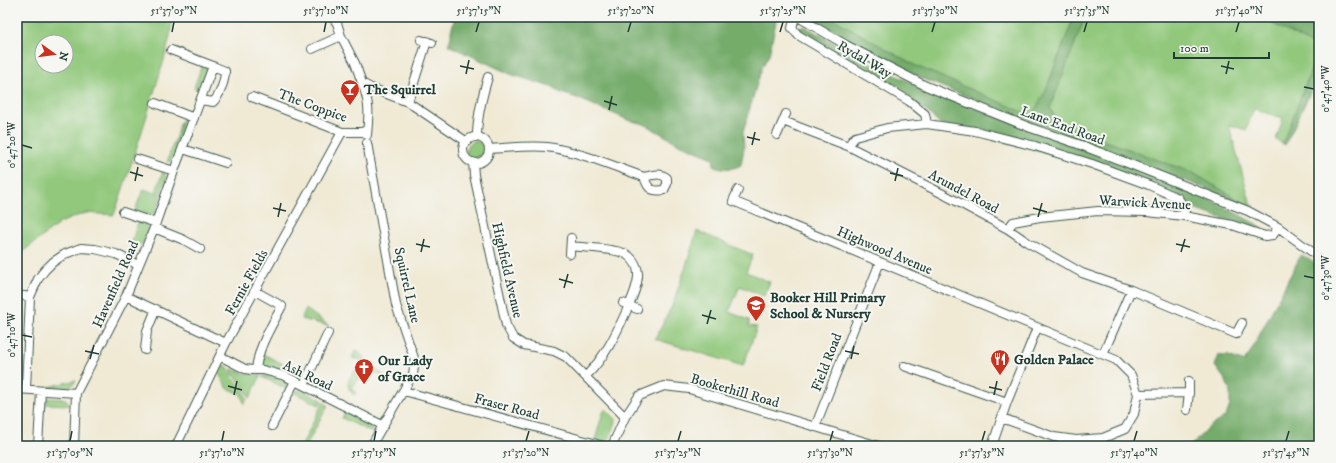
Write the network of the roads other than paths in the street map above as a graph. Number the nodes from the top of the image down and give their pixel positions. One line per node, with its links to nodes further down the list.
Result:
1 (332, 17): 3 (street, Squirrel Lane)
2 (796, 17): 15 (street, Rydal Way); 33 (street, Lane End Road)
3 (341, 36): 6 (street); 9 (street, Squirrel Lane)
4 (426, 41): 12 (street)
5 (171, 50): 7 (street)
6 (312, 50)
7 (214, 66): 11 (street, Havenfield Road); 11 (street)
8 (488, 77): 19 (street)
9 (362, 83): 12 (street); 18 (street, Squirrel Lane)
10 (252, 97): 16 (street, The Coppice)
11 (201, 100): 14 (street, Havenfield Road)
12 (408, 102): 20 (street)
13 (155, 103): 14 (street)
14 (194, 118): 22 (street, Havenfield Road)
15 (927, 124): 21 (street); 31 (street)
16 (342, 132): 18 (street, The Coppice); 41 (street, Fernie Fields)
17 (777, 135): 21 (street, Arundel Road)
18 (367, 137): 62 (street, Squirrel Lane)
19 (477, 137): 20 (street); 23 (street)
20 (467, 142): 25 (street)
21 (848, 146): 34 (street, Arundel Road)
22 (183, 148): 26 (street); 27 (street, Havenfield Road)
23 (489, 149): 25 (street); 28 (street)
24 (137, 158): 27 (street)
25 (473, 162): 55 (street, Highfield Avenue)
26 (226, 163)
27 (174, 171): 32 (street, Havenfield Road)
28 (644, 177)
29 (738, 190): 38 (street, Highwood Avenue)
30 (123, 212): 32 (street)
31 (1184, 216): 33 (street, Warwick Avenue); 34 (street, Warwick Avenue)
32 (155, 226): 36 (street); 39 (street, Havenfield Road)
33 (1278, 227): 37 (street, Lane End Road)
34 (1008, 229): 40 (street, Arundel Road)
35 (571, 246): 55 (street)
36 (200, 248)
37 (1319, 257)
38 (880, 262): 47 (street, Highwood Avenue); 72 (street, Field Road)
39 (138, 265): 43 (street, Havenfield Road); 44 (street)
40 (1131, 290): 46 (street, Arundel Road); 51 (street)
41 (255, 291): 49 (street, Fernie Fields); 54 (street)
42 (17, 295): 44 (street)
43 (126, 296): 45 (street); 63 (street, Havenfield Road)
44 (30, 297): 60 (street)
45 (156, 309): 49 (street); 50 (street)
46 (1242, 323)
47 (1037, 328): 51 (street, Highwood Avenue); 66 (street)
48 (328, 333): 58 (street)
49 (226, 343): 52 (street, Fernie Fields)
50 (145, 350)
51 (1103, 354): 65 (street, Highwood Avenue)
52 (220, 356): 54 (street, Ash Road); 76 (street, Fernie Fields)
53 (904, 366): 66 (street)
54 (256, 370): 56 (street, Ash Road)
55 (586, 376): 68 (street, Highfield Avenue)
56 (295, 381): 58 (street, Ash Road); 70 (street)
57 (1189, 381): 64 (street)
58 (304, 385): 71 (street, Ash Road)
59 (17, 389): 60 (street)
60 (26, 389): 61 (street)
61 (41, 391): 63 (street); 74 (street)
62 (404, 391): 71 (street, Squirrel Lane); 73 (street, Fraser Road)
63 (76, 393): 75 (street, Havenfield Road)
64 (1189, 393): 65 (street); 67 (street)
65 (1138, 394): 69 (street)
66 (1007, 402): 69 (street)
67 (1187, 410)
68 (624, 417): 72 (street, Bookerhill Road); 79 (street, Bookerhill Road)
69 (1002, 418): 81 (street)
70 (272, 426)
71 (384, 426): 77 (street, Squirrel Lane)
72 (815, 427): 80 (street, Bookerhill Road)
73 (589, 444): 78 (street, Fraser Road)
74 (38, 446)
75 (74, 446)
76 (176, 446)
77 (371, 446)
78 (604, 446)
79 (612, 446)
80 (879, 446)
81 (992, 446)

